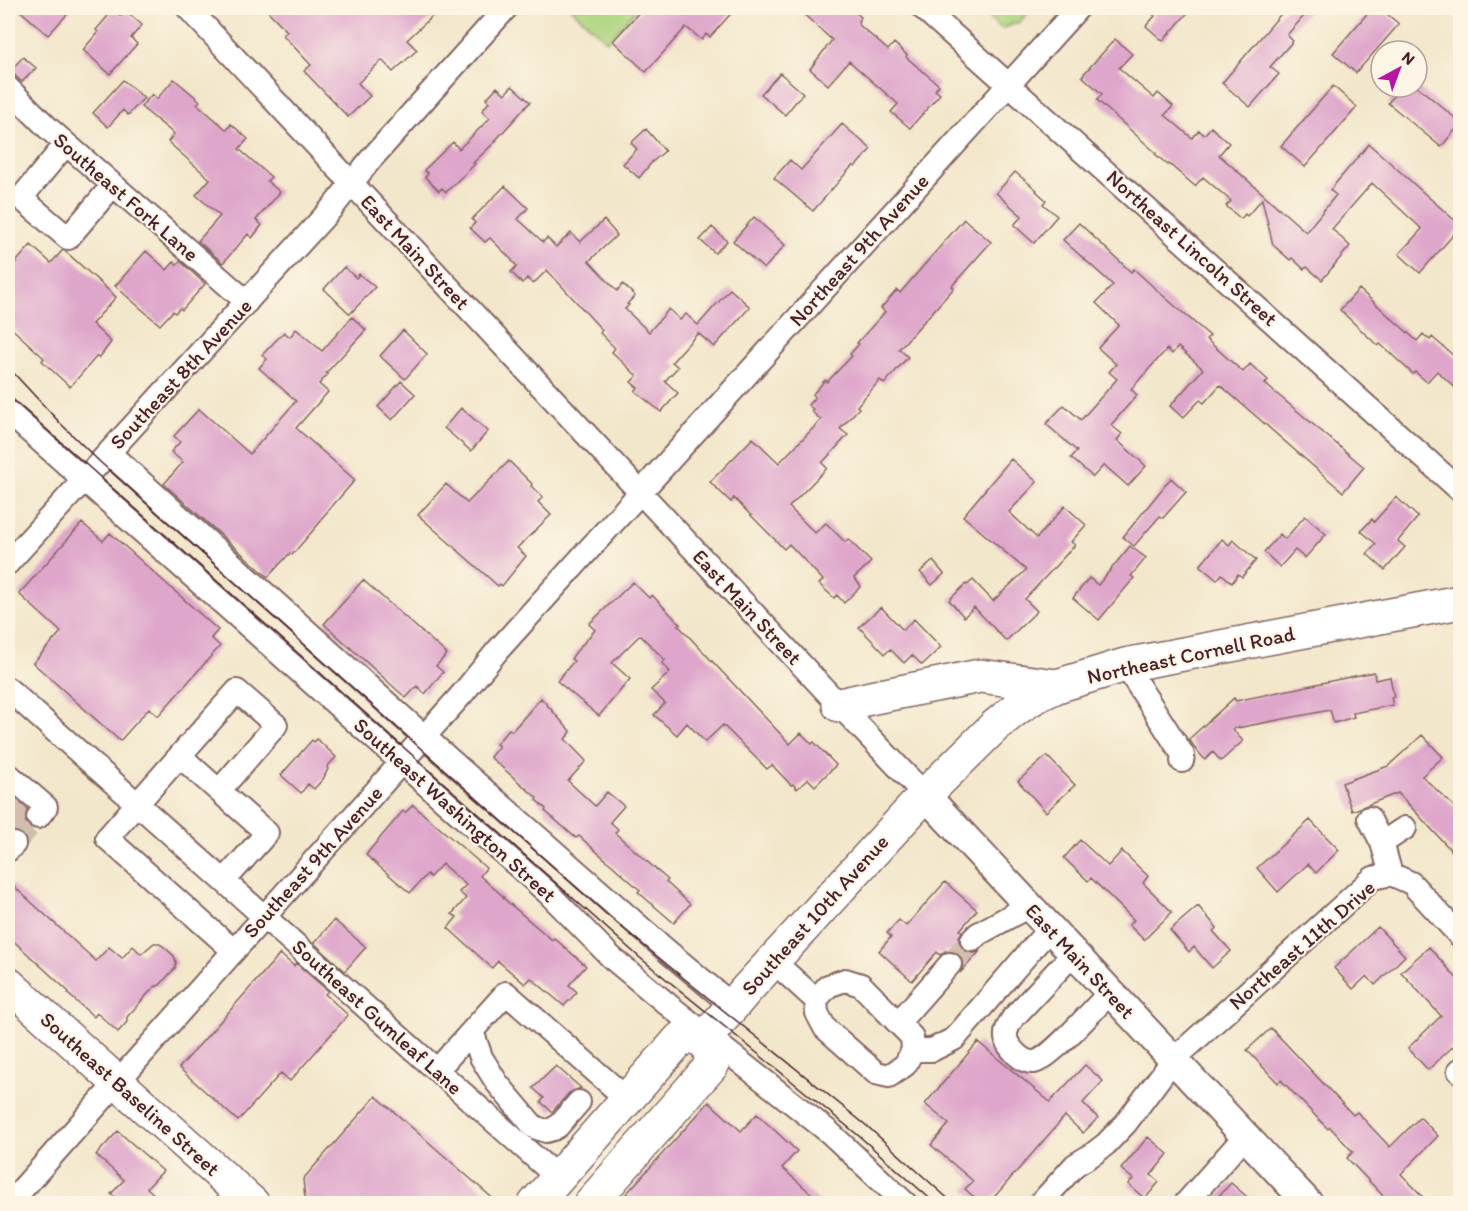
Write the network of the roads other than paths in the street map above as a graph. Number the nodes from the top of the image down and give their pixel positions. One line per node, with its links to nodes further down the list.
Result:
1 (188, 8): 8 (street, East Main Street)
2 (506, 8): 8 (street, Southeast 8th Avenue)
3 (923, 8): 5 (street, Northeast Lincoln Street)
4 (1078, 8): 5 (street, Northeast 9th Avenue)
5 (1009, 84): 14 (street, Northeast Lincoln Street); 15 (street, Northeast 9th Avenue)
6 (8, 88): 7 (street, Southeast Fork Lane)
7 (66, 144): 9 (street, Southeast Fork Lane); 9 (street)
8 (351, 183): 10 (street, Southeast 8th Avenue); 15 (street, East Main Street)
9 (113, 185): 10 (street, Southeast Fork Lane)
10 (247, 302): 12 (street, Southeast 8th Avenue)
11 (8, 412): 13 (street, Southeast Washington Street)
12 (109, 453): 13 (street, Southeast 8th Avenue); 22 (street, Southeast Washington Street)
13 (84, 480): 16 (street, Southeast 8th Avenue); 25 (street, Southeast Washington Street)
14 (1461, 490)
15 (641, 493): 21 (street, East Main Street); 22 (street, Southeast 9th Avenue)
16 (8, 563)
17 (1461, 602): 18 (highway, Northeast Cornell Road)
18 (1125, 665): 19 (highway, Northeast Cornell Road); 24 (street)
19 (1057, 686): 21 (highway); 27 (highway, Northeast Cornell Road)
20 (8, 689): 28 (street, Southeast Gumleaf Lane)
21 (839, 705): 27 (street, East Main Street)
22 (425, 736): 25 (street, Southeast 9th Avenue); 46 (street, Southeast Washington Street)
23 (180, 756): 26 (street); 26 (street); 28 (street)
24 (1182, 761)
25 (402, 762): 35 (street, Southeast 9th Avenue); 49 (street, Southeast Washington Street)
26 (219, 791): 33 (street)
27 (925, 795): 34 (main road, East Main Street); 41 (highway, Southeast 10th Avenue)
28 (137, 804): 33 (street, Southeast Gumleaf Lane); 39 (street)
29 (1370, 818): 31 (street)
30 (1405, 828): 31 (street)
31 (1382, 843): 32 (street)
32 (1391, 874): 37 (street, Northeast 11th Drive); 51 (street, Northeast 11th Drive)
33 (224, 881): 35 (street, Southeast Gumleaf Lane)
34 (1029, 906): 36 (main road, East Main Street); 38 (street)
35 (264, 917): 39 (street, Southeast 9th Avenue); 52 (street, Southeast Gumleaf Lane)
36 (1050, 928): 40 (main road, East Main Street); 50 (street)
37 (1461, 936)
38 (972, 940)
39 (234, 951): 53 (street, Southeast 9th Avenue)
40 (1073, 954): 44 (main road, East Main Street); 44 (street)
41 (773, 961): 45 (street); 46 (highway, Southeast 10th Avenue)
42 (950, 964): 47 (street)
43 (8, 984): 53 (highway, Southeast Baseline Street)
44 (1110, 992): 51 (main road, East Main Street)
45 (816, 1000): 47 (street); 50 (street)
46 (733, 1006): 49 (highway, Southeast 10th Avenue)
47 (898, 1023): 50 (street)
48 (472, 1031): 52 (street); 54 (street); 54 (street)
49 (707, 1036): 55 (highway); 61 (highway); 62 (street, Southeast Washington Street)
50 (913, 1050)
51 (1173, 1060): 56 (main road, East Main Street); 63 (street, Northeast 11th Drive)
52 (437, 1071): 57 (street, Southeast Gumleaf Lane)
53 (117, 1082): 58 (street, Southeast 9th Avenue); 59 (highway, Southeast Baseline Street)
54 (589, 1091): 55 (street)
55 (627, 1099): 57 (highway)
56 (1245, 1136): 64 (street); 65 (main road, East Main Street)
57 (557, 1177): 60 (highway)
58 (9, 1203)
59 (253, 1203)
60 (535, 1203)
61 (590, 1203)
62 (906, 1203)
63 (1040, 1203)
64 (1185, 1203)
65 (1308, 1203)

